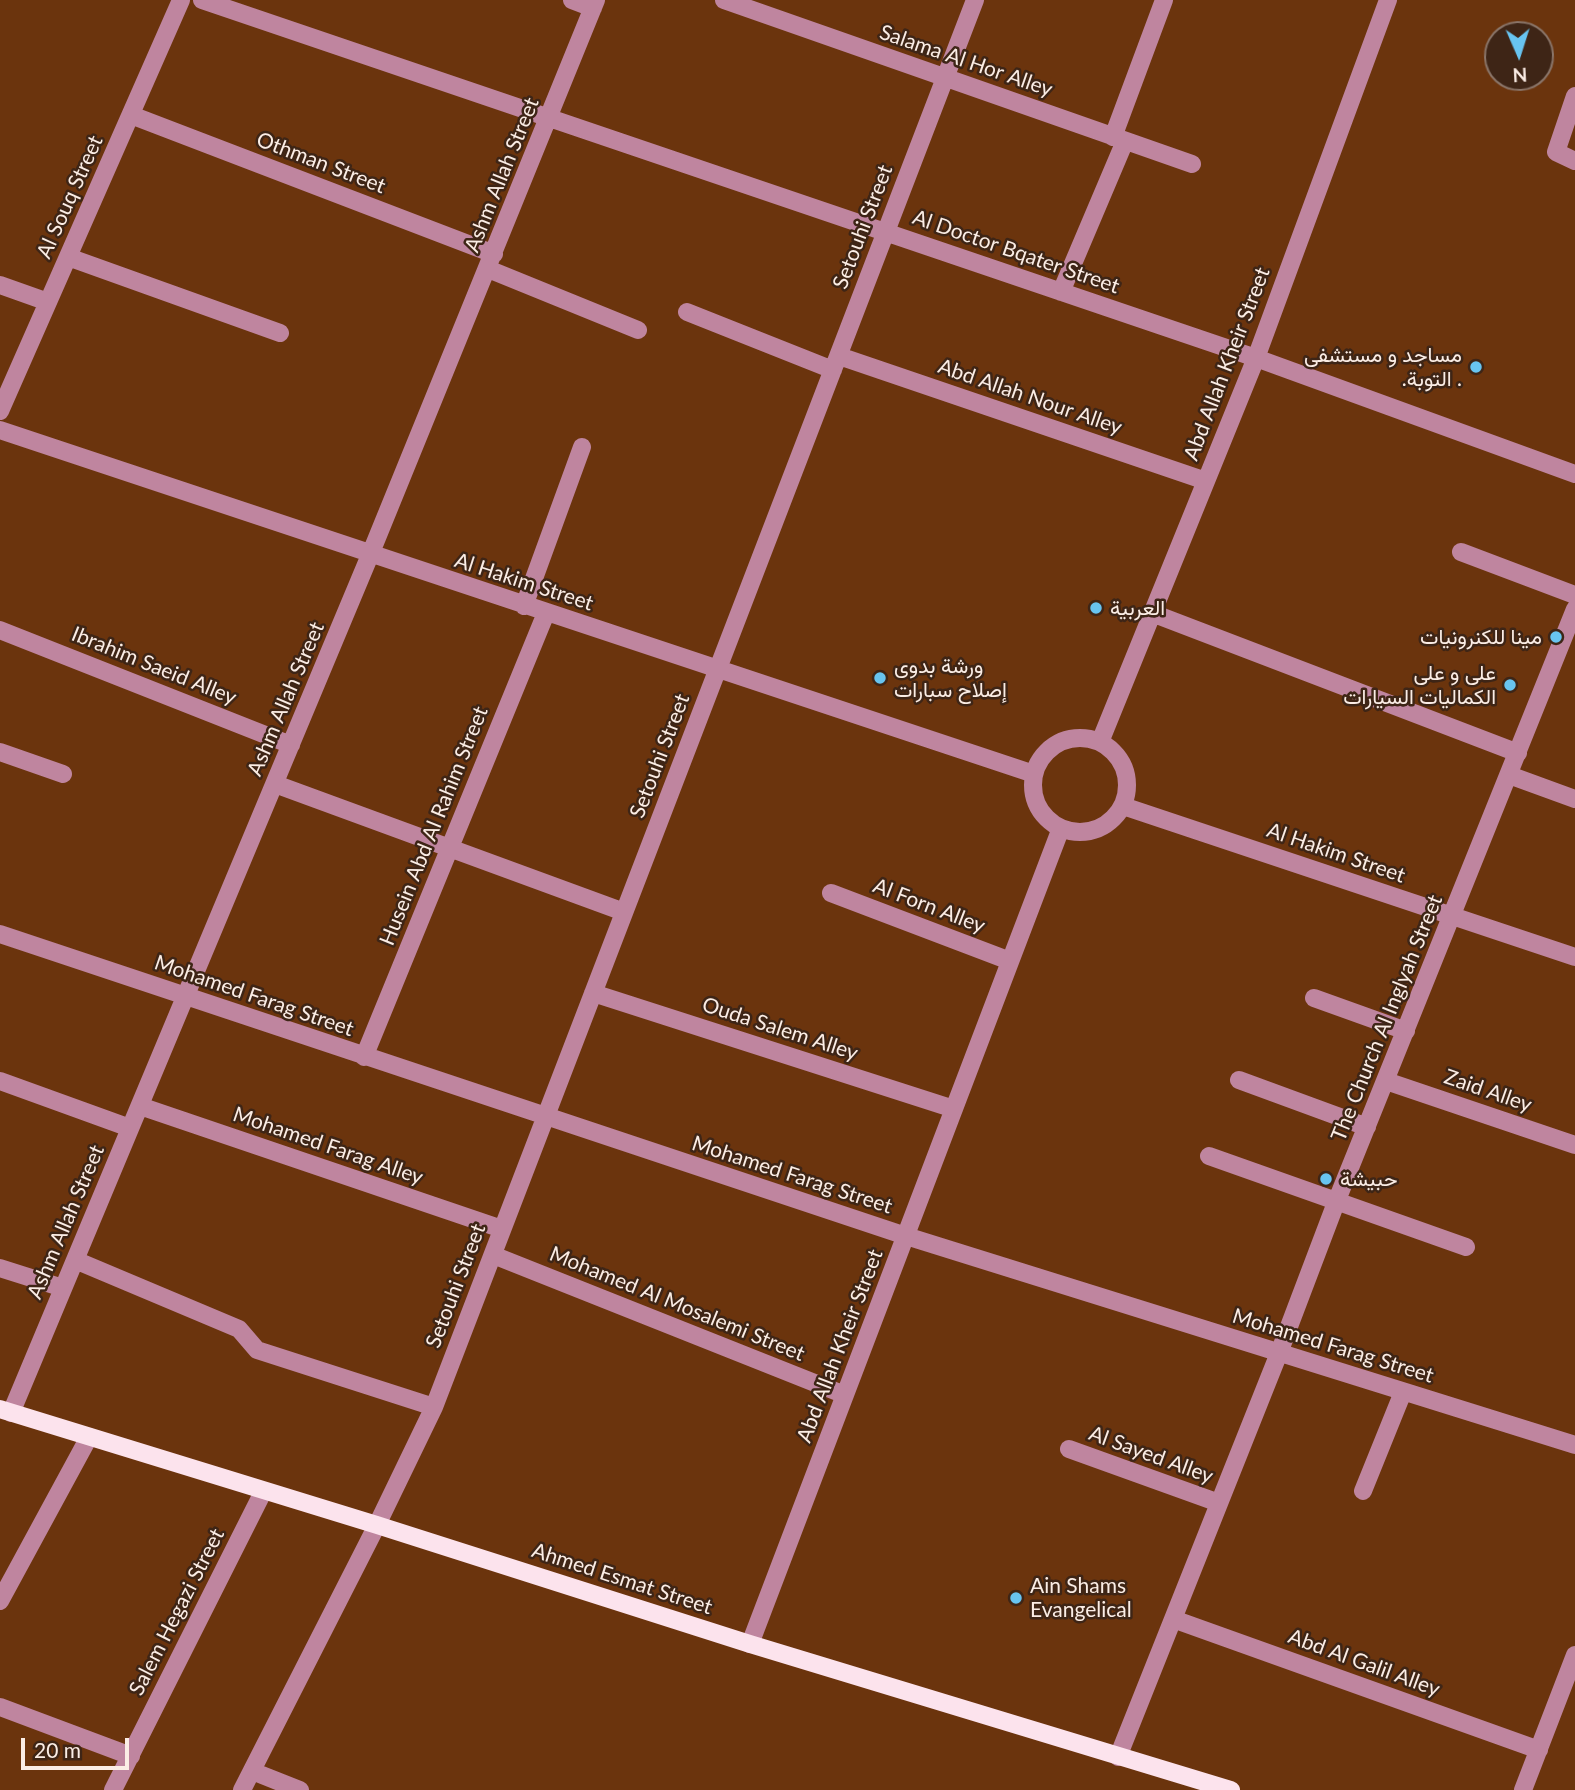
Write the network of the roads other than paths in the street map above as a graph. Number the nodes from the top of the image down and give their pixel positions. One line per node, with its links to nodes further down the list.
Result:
1 (181, 0): 11 (street, Al Souq Street)
2 (202, 0): 12 (street, Al Doctor Bqater Street)
3 (572, 0): 8 (street)
4 (724, 0): 9 (street, Salama Al Hor Alley)
5 (975, 0): 9 (street, Setouhi Street)
6 (1164, 0): 13 (street)
7 (1388, 0): 25 (street, Abd Allah Kheir Street)
8 (595, 4): 12 (street, Ashm Allah Street)
9 (945, 78): 13 (street, Salama Al Hor Alley); 16 (street, Setouhi Street)
10 (1575, 96): 14 (street)
11 (131, 115): 17 (street, Al Souq Street); 18 (street, Othman Street)
12 (549, 118): 16 (street, Al Doctor Bqater Street); 18 (street, Ashm Allah Street)
13 (1119, 139): 15 (street, Salama Al Hor Alley); 20 (street)
14 (1575, 161)
15 (1192, 164)
16 (886, 232): 20 (street, Al Doctor Bqater Street); 26 (street, Setouhi Street)
17 (68, 257): 21 (street, Al Souq Street); 24 (street)
18 (491, 262): 23 (street, Othman Street); 33 (street, Ashm Allah Street)
19 (0, 285): 21 (street)
20 (1062, 292): 25 (street, Al Doctor Bqater Street)
21 (48, 302): 27 (street, Al Souq Street)
22 (687, 312): 26 (street, Abd Allah Nour Alley)
23 (638, 330)
24 (280, 333)
25 (1256, 358): 30 (street, Al Doctor Bqater Street); 31 (street, Abd Allah Kheir Street)
26 (836, 363): 31 (street, Abd Allah Nour Alley); 41 (street, Setouhi Street)
27 (0, 411)
28 (0, 430): 33 (street, Al Hakim Street)
29 (582, 447): 35 (street)
30 (1575, 474)
31 (1206, 481): 38 (street, Abd Allah Kheir Street)
32 (1461, 552): 34 (street)
33 (370, 555): 35 (street, Al Hakim Street); 43 (street, Ashm Allah Street)
34 (1575, 595)
35 (524, 606): 37 (street, Al Hakim Street)
36 (1575, 609): 40 (street, The Church Al Inglyah Street)
37 (546, 613): 41 (street, Al Hakim Street); 53 (street, Husein Abd Al Rahim Street)
38 (1152, 613): 42 (street, Abd Allah Kheir Street); 45 (street)
39 (0, 630): 43 (street, Ibrahim Saeid Alley)
40 (1569, 643): 45 (street, The Church Al Inglyah Street)
41 (718, 670): 47 (street, Al Hakim Street); 55 (street, Setouhi Street)
42 (1100, 741): 47 (street); 51 (street)
43 (291, 745): 49 (street, Ashm Allah Street)
44 (0, 752): 46 (street)
45 (1518, 753): 48 (street, The Church Al Inglyah Street)
46 (63, 774)
47 (1034, 774): 52 (street)
48 (1509, 775): 50 (street); 56 (street, The Church Al Inglyah Street)
49 (275, 784): 53 (street); 61 (street, Ashm Allah Street)
50 (1575, 799)
51 (1122, 806): 52 (street); 56 (street, Al Hakim Street)
52 (1061, 828): 59 (street, Abd Allah Kheir Street)
53 (450, 848): 55 (street); 64 (street, Husein Abd Al Rahim Street)
54 (831, 893): 59 (street, Al Forn Alley)
55 (624, 912): 60 (street, Setouhi Street)
56 (1453, 916): 58 (street, Al Hakim Street); 63 (street, The Church Al Inglyah Street)
57 (0, 934): 61 (street, Mohamed Farag Street)
58 (1575, 957)
59 (1010, 961): 69 (street, Abd Allah Kheir Street)
60 (593, 993): 69 (street, Ouda Salem Alley); 70 (street, Setouhi Street)
61 (186, 997): 64 (street, Mohamed Farag Street); 68 (street, Ashm Allah Street)
62 (1314, 998): 63 (street)
63 (1406, 1031): 67 (street, The Church Al Inglyah Street)
64 (364, 1057): 70 (street, Mohamed Farag Street)
65 (1239, 1080): 71 (street)
66 (0, 1081): 72 (street)
67 (1386, 1081): 71 (street, The Church Al Inglyah Street); 73 (street, Zaid Alley)
68 (139, 1106): 72 (street, Ashm Allah Street); 76 (street, Mohamed Farag Alley)
69 (954, 1109): 77 (street, Abd Allah Kheir Street)
70 (545, 1118): 76 (street, Setouhi Street); 77 (street, Mohamed Farag Street)
71 (1367, 1127): 75 (street, The Church Al Inglyah Street)
72 (130, 1128): 80 (street, Ashm Allah Street)
73 (1575, 1145)
74 (1209, 1156): 75 (street)
75 (1337, 1200): 78 (street); 83 (street, The Church Al Inglyah Street)
76 (502, 1229): 79 (street, Setouhi Street)
77 (906, 1237): 83 (street, Mohamed Farag Street); 85 (street, Abd Allah Kheir Street)
78 (1466, 1247)
79 (493, 1255): 85 (street, Mohamed Al Mosalemi Street); 86 (street, Setouhi Street)
80 (75, 1260): 82 (street, Ashm Allah Street); 86 (street)
81 (0, 1268): 82 (street)
82 (63, 1289): 87 (street, Ashm Allah Street)
83 (1279, 1353): 84 (street, Mohamed Farag Street); 93 (street, The Church Al Inglyah Street)
84 (1402, 1392): 89 (street, Mohamed Farag Street); 91 (street)
85 (845, 1395): 97 (street, Abd Allah Kheir Street)
86 (434, 1407): 94 (street, Setouhi Street)
87 (5, 1411): 88 (main road, Ahmed Esmat Street)
88 (89, 1437): 92 (main road, Ahmed Esmat Street); 95 (street)
89 (1575, 1445)
90 (1069, 1449): 93 (street, Al Sayed Alley)
91 (1363, 1491)
92 (263, 1492): 94 (main road, Ahmed Esmat Street); 101 (street, Salem Hegazi Street)
93 (1219, 1503): 96 (street, The Church Al Inglyah Street)
94 (377, 1525): 97 (main road, Ahmed Esmat Street); 103 (street, Setouhi Street)
95 (0, 1601)
96 (1173, 1619): 100 (street, Abd Al Galil Alley); 102 (street, The Church Al Inglyah Street)
97 (750, 1644): 102 (main road, Ahmed Esmat Street)
98 (1575, 1655): 100 (street)
99 (0, 1707): 101 (street)
100 (1539, 1750): 108 (street)
101 (131, 1756): 104 (street, Salem Hegazi Street)
102 (1118, 1757): 107 (main road, Ahmed Esmat Street)
103 (252, 1771): 105 (street, Setouhi Street); 106 (street)
104 (113, 1790)
105 (242, 1790)
106 (300, 1790)
107 (1231, 1790)
108 (1523, 1790)

